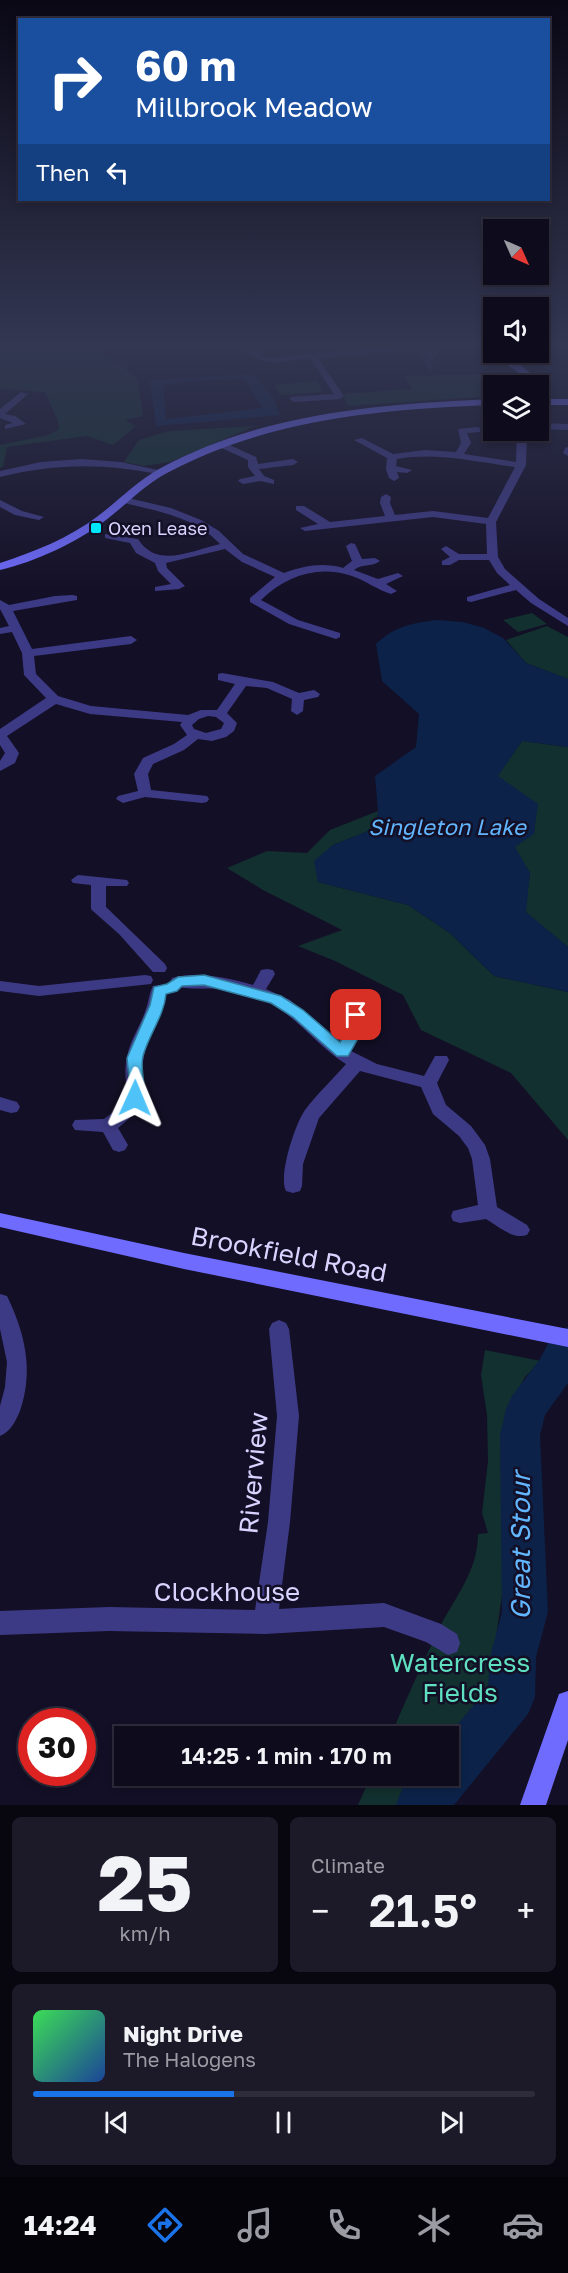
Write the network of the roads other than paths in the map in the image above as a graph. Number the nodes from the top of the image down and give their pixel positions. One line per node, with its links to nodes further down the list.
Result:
1 (279, 427): 6 (street)
2 (477, 430): 8 (street)
3 (359, 440): 7 (street)
4 (380, 441): 7 (street)
5 (522, 441): 11 (street)
6 (220, 444): 12 (street); 14 (street)
7 (369, 445): 9 (street)
8 (459, 455): 9 (street); 11 (street)
9 (393, 457): 13 (street)
10 (294, 461): 12 (street)
11 (521, 465): 23 (street)
12 (253, 467): 16 (street)
13 (406, 470)
14 (162, 472): 15 (street); 18 (street)
15 (0, 474)
16 (243, 481)
17 (386, 497): 22 (street)
18 (124, 500): 27 (street); 36 (street)
19 (0, 503): 21 (street)
20 (300, 508): 24 (street)
21 (39, 517)
22 (391, 518): 23 (street); 24 (street)
23 (491, 522): 31 (street)
24 (327, 525): 25 (street)
25 (305, 528)
26 (109, 536): 32 (street)
27 (226, 546): 32 (street); 39 (street)
28 (351, 546): 34 (street)
29 (446, 549): 30 (street)
30 (457, 557): 31 (street); 35 (street)
31 (493, 557): 41 (street)
32 (160, 561): 42 (street)
33 (375, 561): 34 (street)
34 (358, 562): 37 (street)
35 (446, 563)
36 (0, 567)
37 (347, 570): 39 (street); 40 (street)
38 (398, 576): 40 (street)
39 (284, 577): 50 (street)
40 (378, 583): 43 (street)
41 (518, 586): 45 (street); 47 (street)
42 (159, 589)
43 (392, 591)
44 (73, 598): 46 (street)
45 (471, 600)
46 (3, 606): 48 (street)
47 (568, 623)
48 (16, 628): 49 (street); 54 (street)
49 (0, 631)
50 (319, 632): 51 (street); 52 (street)
51 (336, 635)
52 (306, 639)
53 (132, 640): 54 (street)
54 (28, 653): 59 (street)
55 (222, 677): 56 (street)
56 (243, 682): 58 (street); 61 (street)
57 (314, 694): 58 (street)
58 (297, 697): 60 (street)
59 (54, 699): 62 (street); 63 (street)
60 (297, 711)
61 (220, 714): 62 (street); 64 (street)
62 (189, 719): 64 (street)
63 (0, 735): 65 (street)
64 (196, 735): 66 (street)
65 (0, 767)
66 (145, 793): 67 (street); 68 (street)
67 (123, 799)
68 (202, 799)
69 (78, 880): 70 (street)
70 (98, 881): 71 (street); 72 (street)
71 (122, 883)
72 (159, 968): 74 (street); 75 (street)
73 (267, 974): 77 (street)
74 (178, 982): 75 (street); 77 (street)
75 (152, 985): 76 (street); 84 (street)
76 (0, 986)
77 (256, 993): 79 (street)
78 (356, 1002): 79 (street)
79 (342, 1052): 81 (street)
80 (441, 1060): 82 (street)
81 (357, 1063): 82 (street); 86 (street)
82 (428, 1083): 87 (street)
83 (81, 1125): 84 (street)
84 (108, 1126): 85 (street)
85 (119, 1145)
86 (293, 1186)
87 (488, 1211): 88 (street); 90 (street)
88 (460, 1216)
89 (0, 1220): 93 (street, Brookfield Road)
90 (520, 1230)
91 (0, 1302): 94 (street)
92 (279, 1329): 95 (street, Riverview)
93 (568, 1338)
94 (0, 1426)
95 (265, 1622): 96 (street, Clockhouse); 97 (street, Clockhouse)
96 (0, 1623)
97 (448, 1643)
98 (568, 1703): 99 (street)
99 (533, 1805)

